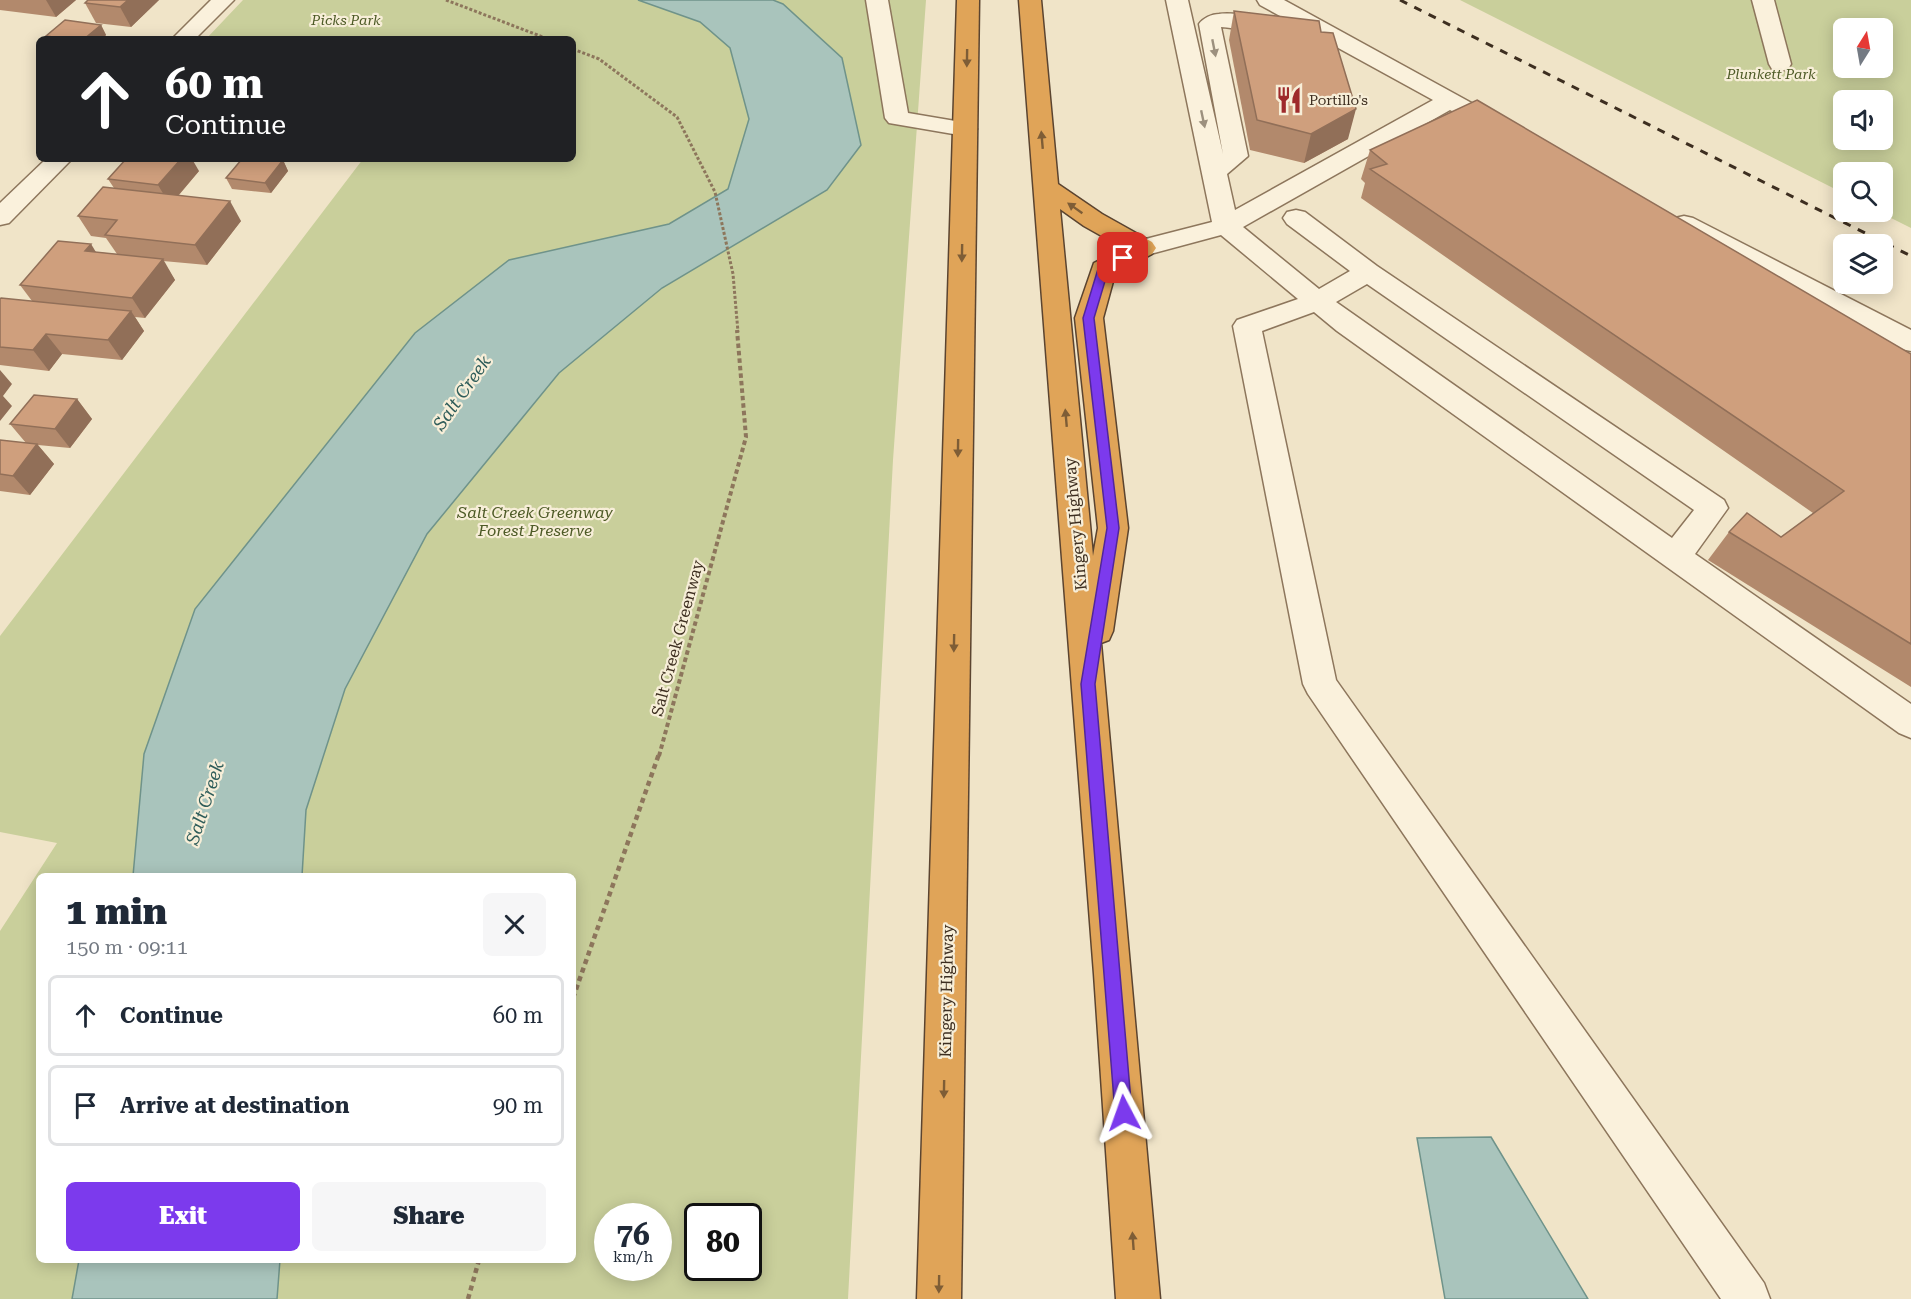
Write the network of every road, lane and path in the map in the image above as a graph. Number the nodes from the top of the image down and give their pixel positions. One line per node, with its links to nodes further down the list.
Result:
1 (223, 0): 9 (street)
2 (446, 0): 10 (path)
3 (877, 0): 15 (street)
4 (968, 0): 15 (highway, Kingery Highway, one-way to 15)
5 (1030, 0): 19 (highway, Kingery Highway, one-way to 5)
6 (1177, 0): 18 (street, one-way to 18)
7 (1268, 0): 13 (street)
8 (1763, 0): 12 (street)
9 (186, 36)
10 (540, 36)
11 (576, 50): 31 (path, Salt Creek Greenway)
12 (1780, 64)
13 (1419, 84): 14 (street); 18 (street, one-way to 18)
14 (1449, 101): 16 (street); 23 (street)
15 (965, 129): 34 (highway, Kingery Highway, one-way to 34)
16 (1522, 139)
17 (57, 162): 21 (street)
18 (1214, 172): 23 (street)
19 (1046, 187): 24 (highway, one-way to 19); 29 (highway, Kingery Highway, one-way to 19)
20 (1659, 210): 27 (street)
21 (0, 217)
22 (1296, 218): 25 (street)
23 (1226, 226): 24 (street); 26 (street)
24 (1143, 248): 29 (highway)
25 (1368, 272): 26 (street); 28 (street)
26 (1318, 301): 28 (street); 36 (street)
27 (1911, 342)
28 (1675, 557): 30 (street)
29 (1088, 684): 35 (highway, Kingery Highway, one-way to 29)
30 (1911, 723)
31 (576, 990)
32 (477, 1263): 33 (path)
33 (468, 1299)
34 (939, 1299)
35 (1138, 1299)
36 (1748, 1299)

